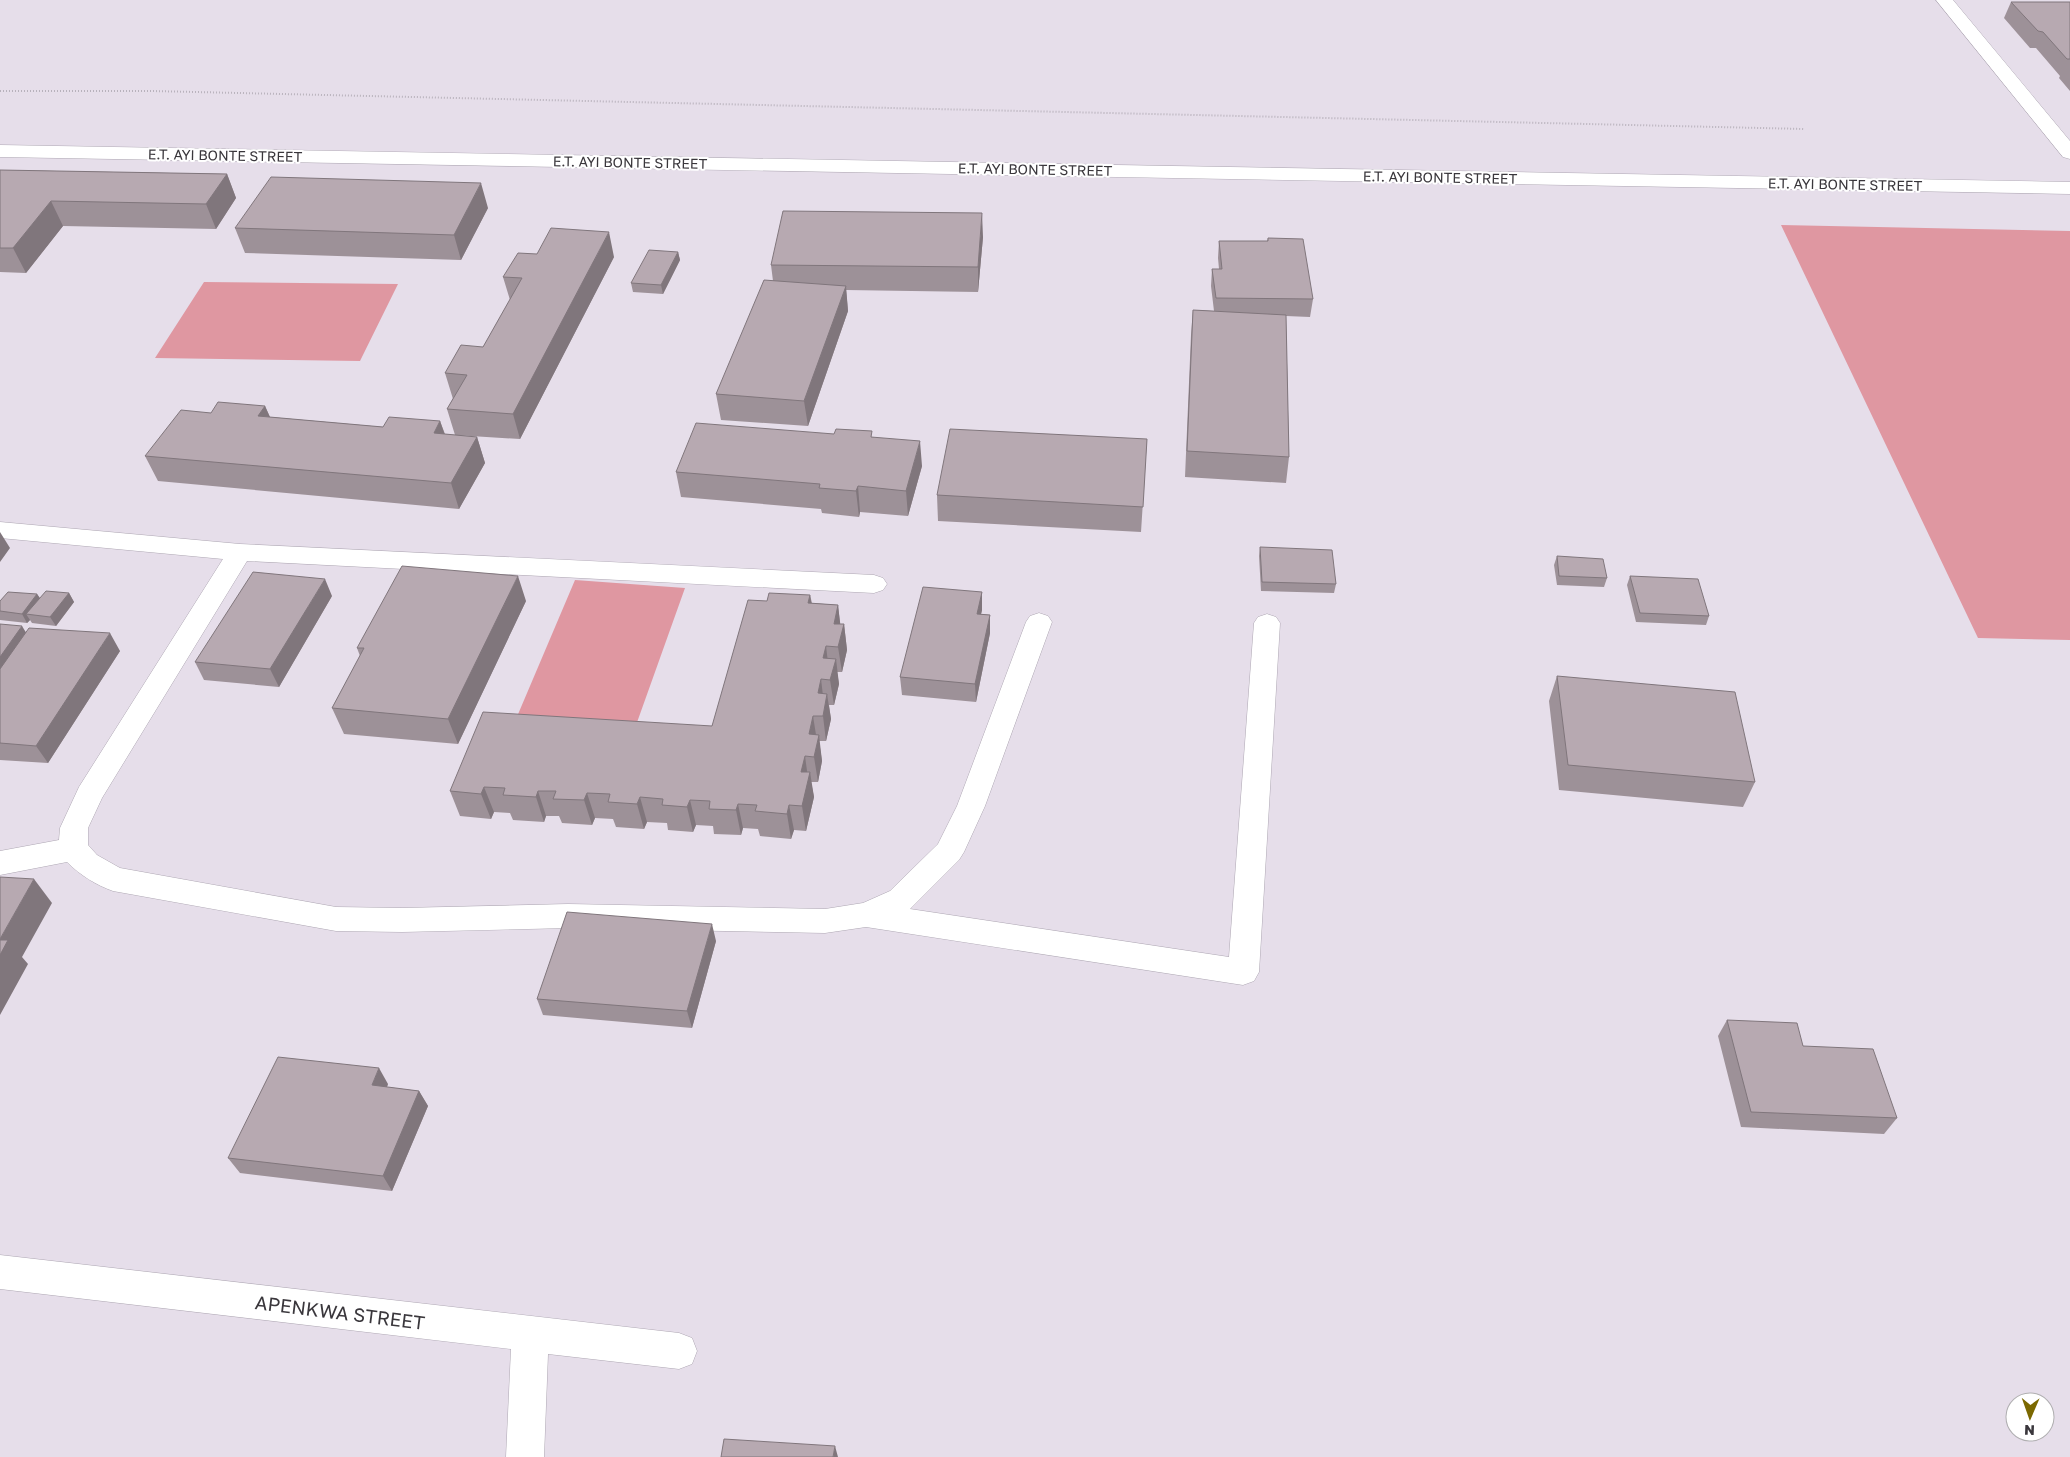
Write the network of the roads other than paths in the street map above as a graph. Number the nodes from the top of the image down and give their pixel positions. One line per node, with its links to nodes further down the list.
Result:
1 (1944, 0): 3 (street)
2 (0, 151): 4 (street, E.T. AYI BONTE STREET)
3 (2070, 153)
4 (2070, 188)
5 (0, 530): 6 (street)
6 (240, 552): 7 (street); 10 (street)
7 (874, 584)
8 (1039, 622): 12 (street)
9 (1267, 623): 12 (street)
10 (72, 848): 11 (street); 12 (street)
11 (0, 863)
12 (866, 915)
13 (0, 1272): 14 (street, APENKWA STREET)
14 (530, 1334): 15 (street, APENKWA STREET); 16 (street)
15 (680, 1351)
16 (526, 1457)

